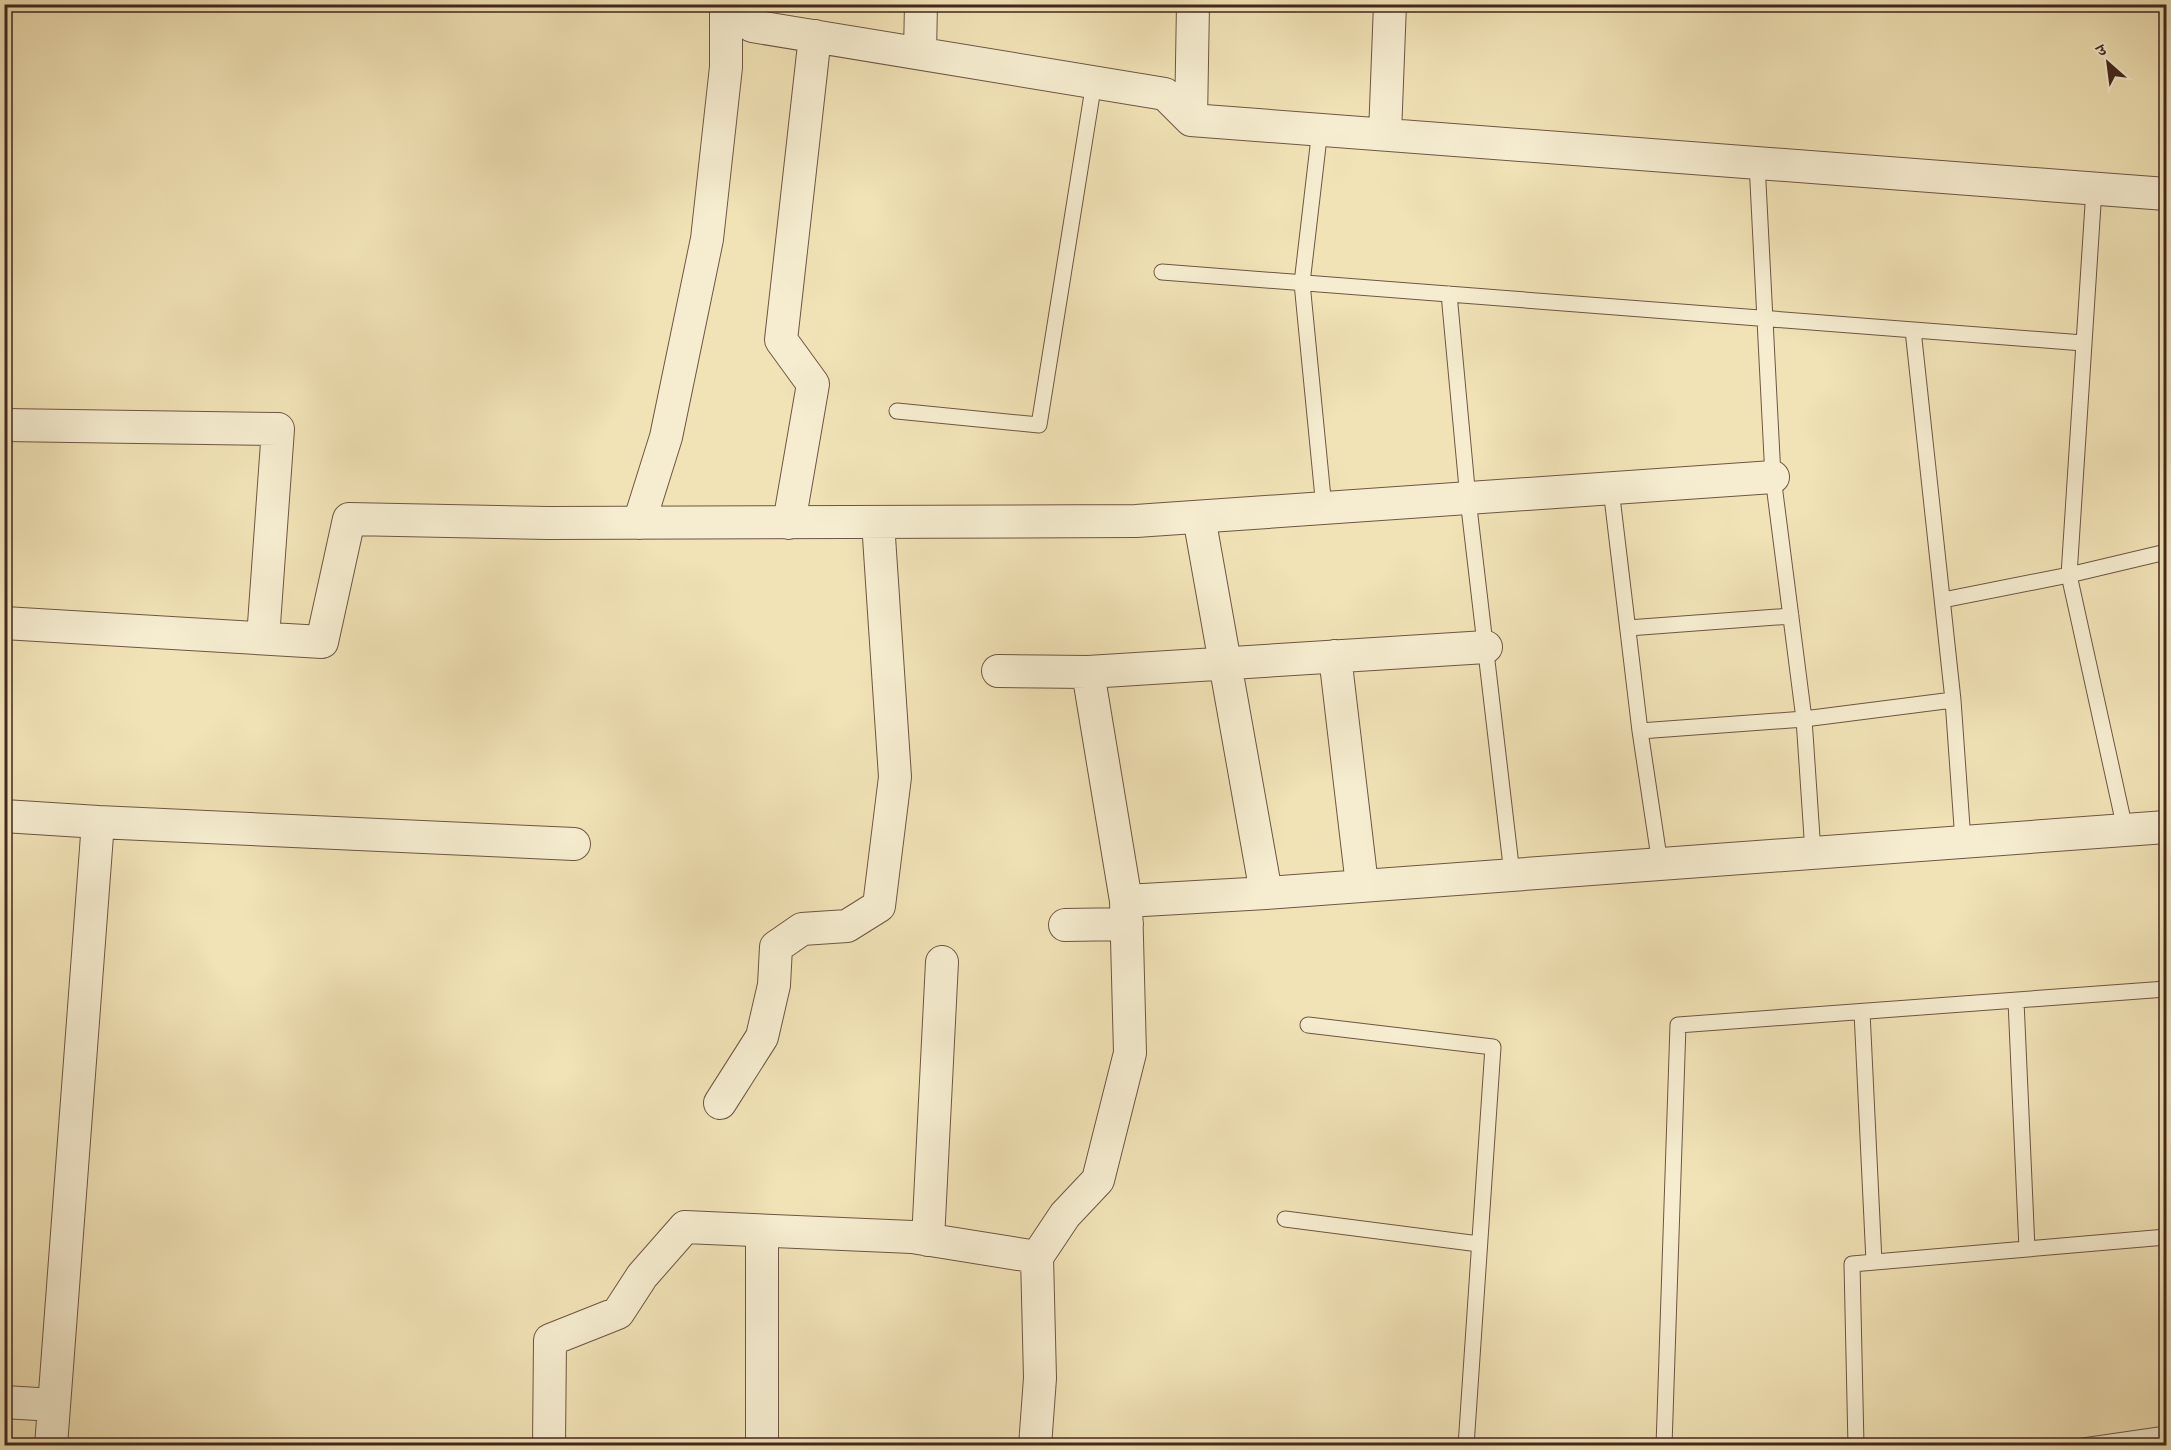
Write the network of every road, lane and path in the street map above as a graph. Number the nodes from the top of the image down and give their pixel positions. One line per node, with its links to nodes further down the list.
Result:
1 (728, 4): 5 (street); 28 (street)
2 (921, 4): 6 (street)
3 (1193, 4): 8 (street)
4 (1389, 4): 10 (street)
5 (815, 36): 6 (street); 29 (street)
6 (920, 53): 7 (street)
7 (1094, 82): 8 (street); 20 (lane)
8 (1191, 120): 9 (street)
9 (1320, 129): 10 (street); 15 (lane)
10 (1385, 134): 11 (street)
11 (1757, 163): 12 (street); 17 (lane)
12 (2094, 189): 13 (street); 19 (lane)
13 (2166, 194)
14 (1162, 272): 15 (lane)
15 (1302, 283): 16 (lane); 25 (lane)
16 (1449, 294): 17 (lane); 24 (lane)
17 (1766, 319): 18 (lane); 22 (lane)
18 (1913, 330): 19 (lane); 32 (lane)
19 (2083, 343): 31 (lane)
20 (897, 411)
21 (4, 425): 36 (street)
22 (1773, 477): 23 (street); 33 (lane)
23 (1611, 489): 24 (street); 35 (lane)
24 (1468, 499): 25 (street); 37 (lane)
25 (1324, 508): 26 (street)
26 (1199, 517): 27 (street); 39 (street)
27 (878, 522): 29 (street); 63 (street)
28 (639, 523): 29 (street); 36 (street)
29 (789, 523)
30 (2166, 552): 31 (lane)
31 (2069, 575): 32 (lane); 48 (lane)
32 (1943, 600): 42 (lane)
33 (1791, 616): 35 (lane); 43 (lane)
34 (4, 623): 36 (street)
35 (1628, 628): 44 (lane)
36 (263, 638)
37 (1486, 647): 38 (street); 53 (lane)
38 (1335, 656): 39 (street); 54 (street)
39 (1225, 663): 41 (street); 55 (street)
40 (998, 671): 41 (street)
41 (1088, 672): 56 (street)
42 (1953, 700): 43 (lane); 49 (lane)
43 (1804, 719): 44 (lane); 51 (lane)
44 (1640, 731): 52 (lane)
45 (4, 816): 46 (street)
46 (98, 822): 50 (street); 73 (street)
47 (2166, 827): 48 (street)
48 (2125, 830): 49 (street)
49 (1963, 841): 51 (street)
50 (574, 844)
51 (1813, 852): 52 (street)
52 (1660, 864): 53 (street)
53 (1512, 874): 54 (street)
54 (1362, 885): 55 (street)
55 (1266, 892): 56 (street)
56 (1127, 912): 57 (street); 70 (street)
57 (1065, 925)
58 (942, 962): 67 (street)
59 (2166, 989): 60 (lane)
60 (2016, 1000): 61 (lane); 69 (lane)
61 (1862, 1012): 71 (lane); 80 (lane)
62 (1308, 1025): 68 (lane)
63 (720, 1103)
64 (1285, 1219): 68 (lane)
65 (762, 1231): 67 (street); 76 (street); 77 (street)
66 (2166, 1237): 69 (lane)
67 (928, 1240): 70 (street)
68 (1479, 1244): 79 (lane)
69 (2027, 1249): 71 (lane)
70 (1037, 1257): 78 (street)
71 (1874, 1262): 81 (lane)
72 (4, 1402): 73 (street)
73 (54, 1405): 75 (street)
74 (2166, 1434): 82 (lane)
75 (51, 1446)
76 (549, 1446)
77 (762, 1446)
78 (1035, 1446)
79 (1466, 1446)
80 (1664, 1446)
81 (1856, 1446)
82 (2083, 1446)

